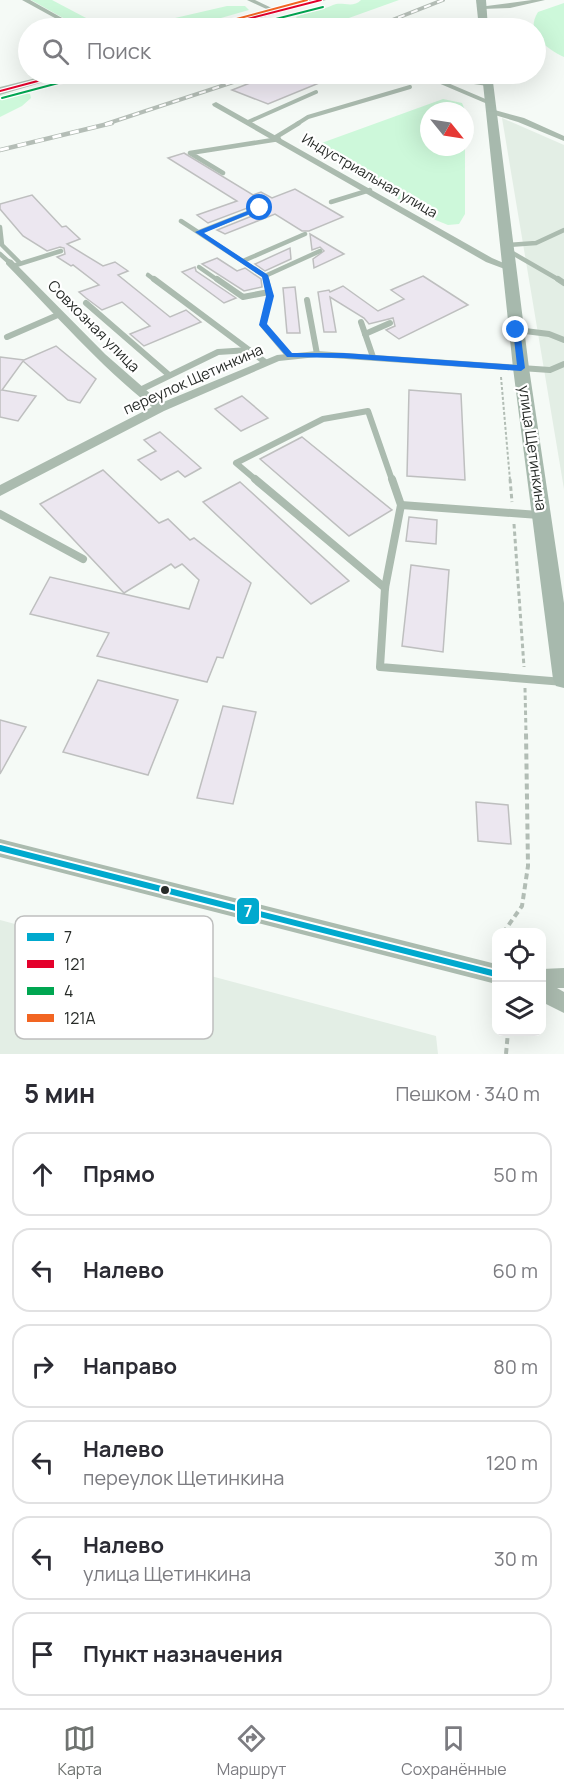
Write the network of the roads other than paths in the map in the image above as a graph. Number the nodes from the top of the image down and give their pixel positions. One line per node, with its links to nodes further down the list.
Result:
1 (25, 0): 8 (street)
2 (250, 0): 7 (street)
3 (321, 0): 7 (main road)
4 (542, 0): 6 (street)
5 (333, 1): 10 (main road)
6 (482, 3): 11 (street)
7 (277, 12): 9 (main road)
8 (58, 18)
9 (253, 18)
10 (269, 18)
11 (483, 18)
12 (18, 80): 13 (main road)
13 (0, 84)
14 (26, 84): 18 (main road)
15 (443, 84): 21 (lane)
16 (488, 84): 21 (street, улица Щетинкина)
17 (410, 87): 23 (lane)
18 (0, 91)
19 (316, 92): 22 (lane)
20 (216, 104): 22 (street, Индустриальная улица)
21 (491, 107): 24 (street); 37 (street, улица Щетинкина)
22 (248, 122): 23 (street, Индустриальная улица)
23 (278, 138): 25 (lane); 26 (street, Индустриальная улица)
24 (564, 139)
25 (223, 173)
26 (370, 190): 27 (lane); 37 (street, Индустриальная улица)
27 (331, 202)
28 (260, 208): 32 (lane)
29 (181, 221): 32 (lane)
30 (0, 227): 39 (lane)
31 (564, 230): 37 (lane)
32 (199, 232): 38 (lane)
33 (305, 234): 38 (lane)
34 (61, 251): 39 (lane)
35 (320, 251): 42 (lane)
36 (0, 254): 39 (lane)
37 (509, 255): 43 (lane, Индустриальная улица); 50 (street, улица Щетинкина)
38 (243, 261): 42 (lane)
39 (14, 264): 47 (street, Совхозная улица)
40 (199, 267): 44 (lane)
41 (148, 274): 54 (lane)
42 (265, 276): 44 (lane)
43 (564, 283)
44 (269, 292): 56 (lane)
45 (307, 300): 55 (lane)
46 (86, 303): 61 (lane)
47 (60, 314): 52 (lane); 62 (street, Совхозная улица)
48 (361, 322): 51 (lane)
49 (390, 323): 51 (lane)
50 (516, 330): 53 (lane); 60 (street, улица Щетинкина)
51 (365, 334): 57 (lane)
52 (7, 337)
53 (564, 340)
54 (249, 350): 58 (lane); 61 (lane)
55 (317, 354): 56 (street, переулок Щетинкина); 57 (street, переулок Щетинкина)
56 (290, 356): 58 (street, переулок Щетинкина)
57 (373, 357): 60 (street, переулок Щетинкина)
58 (265, 362): 63 (street, переулок Щетинкина)
59 (564, 364): 60 (lane)
60 (521, 368): 67 (street, улица Щетинкина)
61 (169, 375): 62 (lane)
62 (138, 391): 63 (street, Совхозная улица)
63 (160, 408): 64 (street, переулок Щетинкина)
64 (0, 491)
65 (401, 506): 67 (lane); 69 (lane); 69 (lane)
66 (0, 514): 68 (lane)
67 (542, 516): 70 (street, улица Щетинкина)
68 (83, 559)
69 (385, 588): 70 (lane)
70 (564, 681)
71 (0, 848): 72 (street)
72 (492, 973)
73 (564, 978): 74 (street)
74 (546, 979)
75 (546, 994): 76 (street)
76 (564, 1003)

